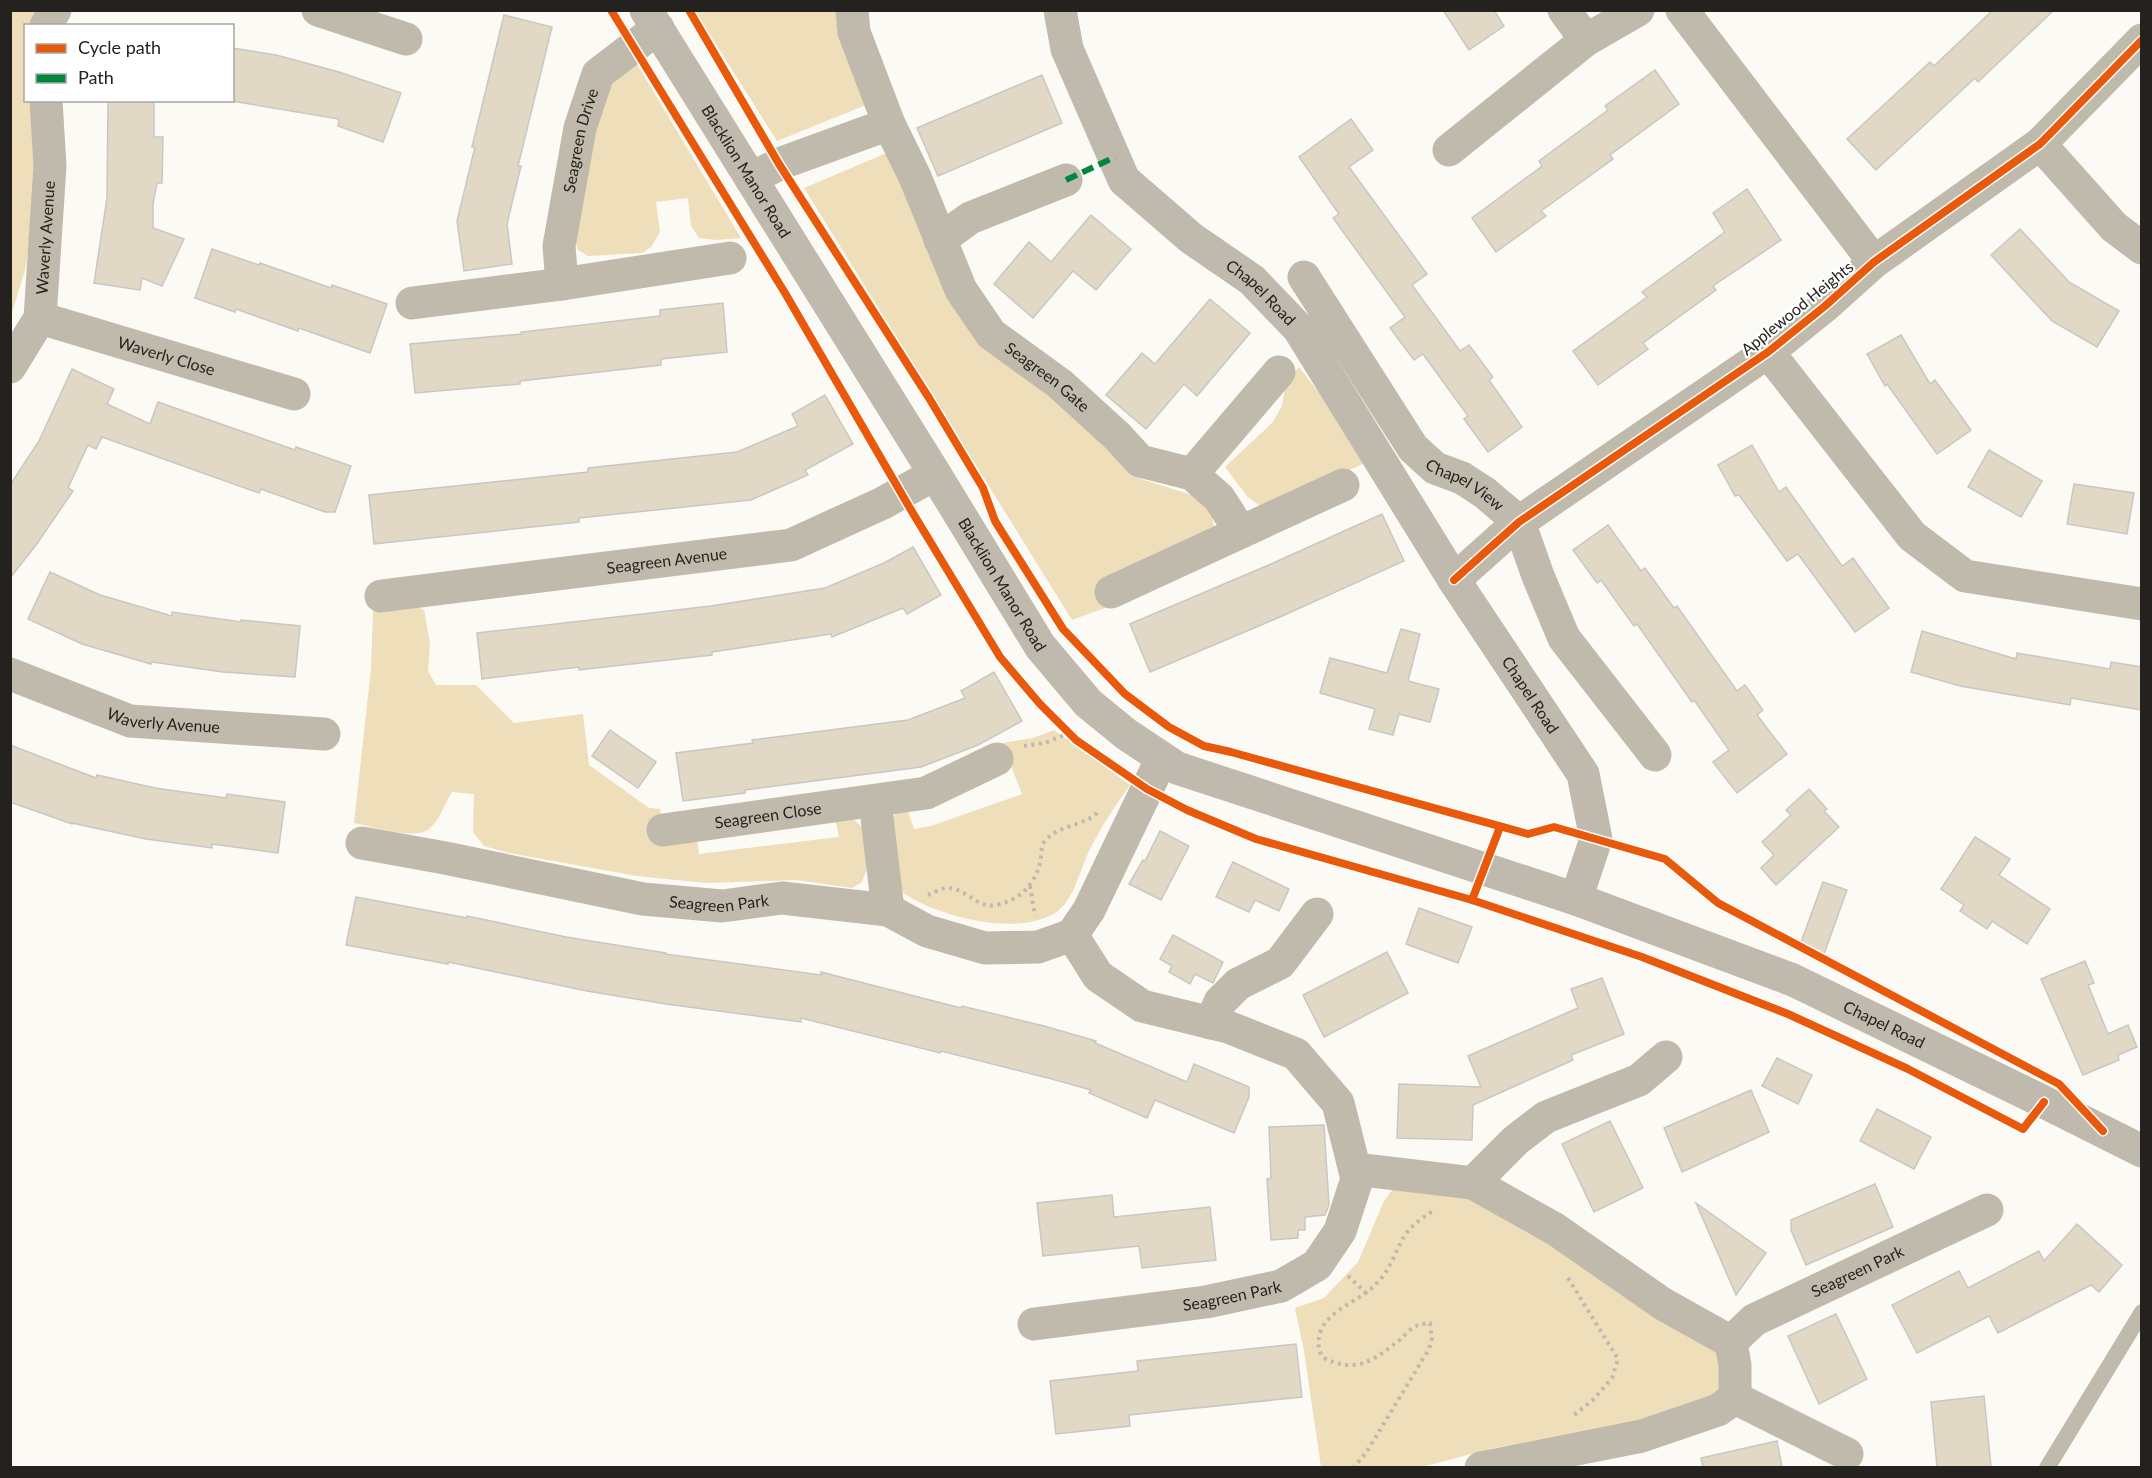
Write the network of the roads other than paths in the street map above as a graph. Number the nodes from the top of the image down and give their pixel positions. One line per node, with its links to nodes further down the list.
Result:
1 (318, 10): 8 (street)
2 (852, 10): 12 (street, Seagreen Gate)
3 (1060, 10): 34 (street, Chapel Road)
4 (1564, 10): 10 (street)
5 (1638, 10): 10 (street)
6 (1682, 10): 20 (street, Applewood Heights)
7 (652, 19): 15 (street, Blacklion Manor Road); 22 (street, Seagreen Drive)
8 (406, 39)
9 (2142, 39): 13 (street, Applewood Heights)
10 (1586, 40): 14 (street)
11 (46, 102): 24 (street, Waverly Avenue)
12 (889, 124): 15 (street); 17 (street, Seagreen Gate)
13 (2040, 144): 18 (street); 20 (street, Applewood Heights)
14 (1449, 150)
15 (751, 178): 29 (street, Blacklion Manor Road)
16 (1066, 180): 17 (street)
17 (940, 240): 30 (street, Seagreen Gate)
18 (2142, 248)
19 (730, 258): 22 (street)
20 (1874, 262): 25 (street, Applewood Heights)
21 (1304, 277): 32 (street, Chapel View)
22 (562, 284): 23 (street)
23 (412, 303)
24 (40, 318): 26 (street, Waverly Avenue); 28 (street, Waverly Close)
25 (1768, 352): 32 (street, Applewood Heights); 37 (street, Applewood Heights)
26 (10, 367)
27 (1279, 372): 30 (street)
28 (294, 394)
29 (935, 474): 36 (street, Seagreen Avenue); 41 (street, Blacklion Manor Road)
30 (1192, 474): 33 (street, Seagreen Gate)
31 (1343, 485): 33 (street)
32 (1519, 522): 34 (street, Applewood Heights); 40 (street, Chapel View)
33 (1241, 532): 35 (street)
34 (1454, 580): 46 (street, Chapel Road)
35 (1111, 592)
36 (381, 596)
37 (2142, 604)
38 (10, 674): 39 (street, Waverly Avenue)
39 (324, 734)
40 (1655, 755)
41 (1162, 758): 46 (street, Blacklion Manor Road); 49 (street)
42 (997, 759): 43 (street, Seagreen Close)
43 (875, 801): 44 (street, Seagreen Close); 47 (street)
44 (663, 830)
45 (362, 843): 47 (street, Seagreen Park)
46 (1576, 899): 52 (street, Chapel Road)
47 (893, 913): 49 (street, Seagreen Park)
48 (1317, 914): 50 (street)
49 (1072, 935): 50 (street, Seagreen Park)
50 (1211, 1023): 53 (street, Seagreen Park)
51 (1666, 1057): 54 (street)
52 (2142, 1151)
53 (1355, 1169): 54 (street); 57 (street, Seagreen Park)
54 (1473, 1183): 58 (street)
55 (1988, 1210): 58 (street, Seagreen Park)
56 (2142, 1312): 63 (lane)
57 (1034, 1324)
58 (1731, 1342): 59 (street)
59 (1735, 1398): 60 (street); 61 (street)
60 (1847, 1455)
61 (1557, 1460): 62 (street)
62 (1481, 1467)
63 (2048, 1467)

